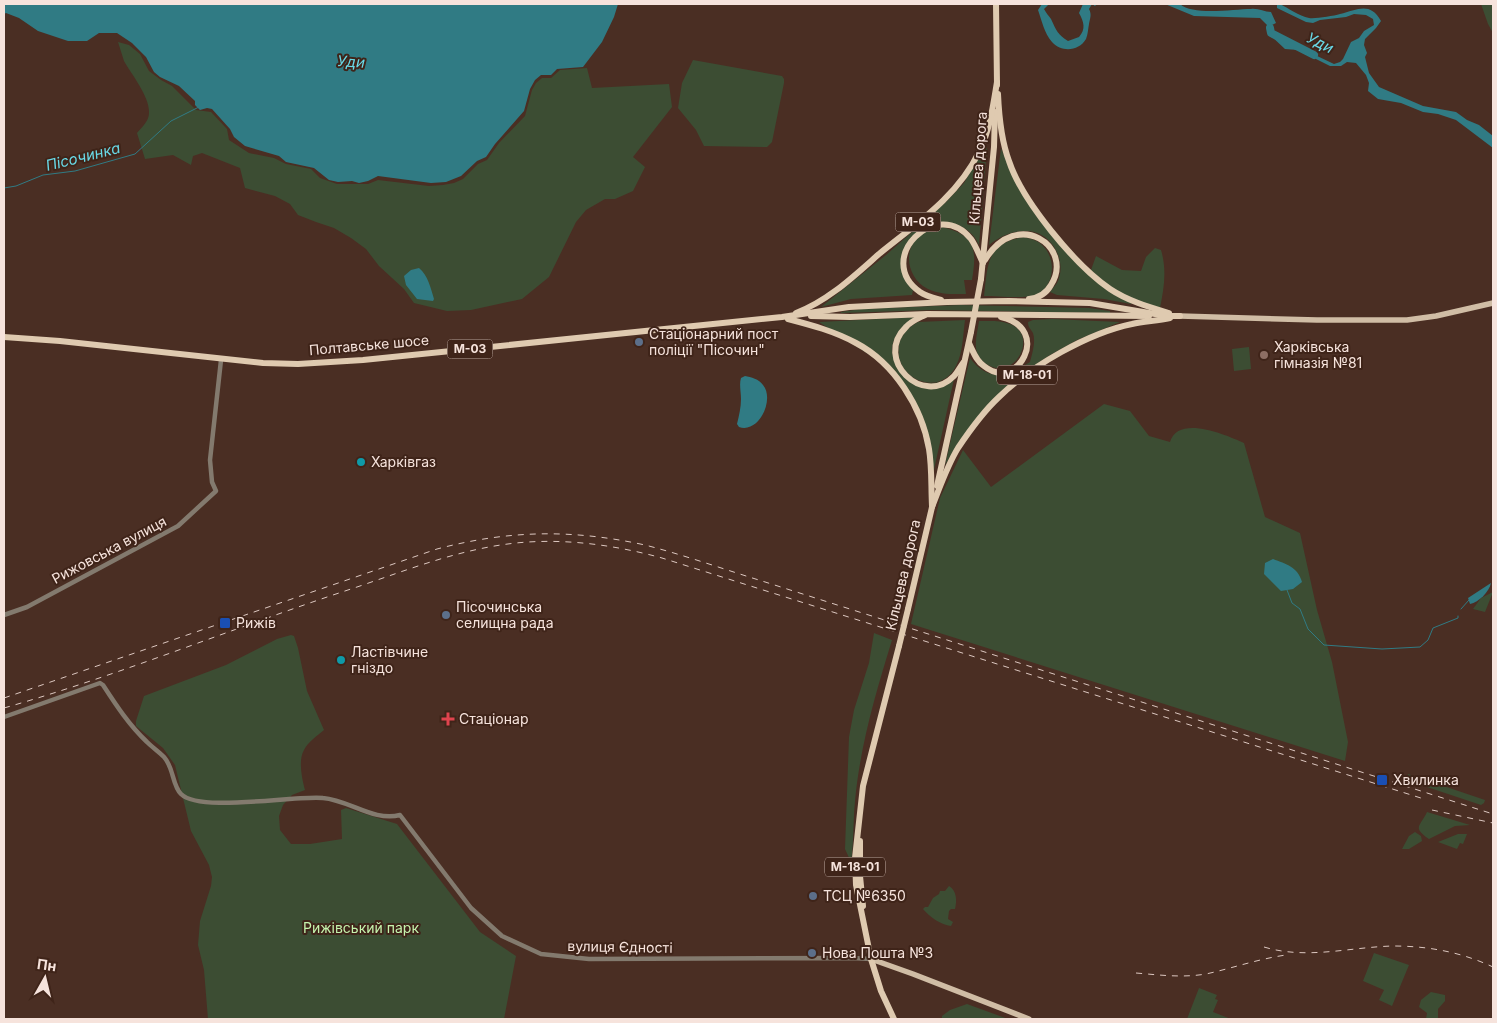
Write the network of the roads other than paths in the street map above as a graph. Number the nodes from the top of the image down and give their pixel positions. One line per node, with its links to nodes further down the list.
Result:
1 (996, 4): 2 (highway, Кільцева дорога / М-03)
2 (997, 82): 3 (highway, Кільцева дорога / М-03); 11 (highway, М-03); 12 (highway, М-03)
3 (983, 263): 4 (highway, М-03); 5 (highway); 14 (highway, Кільцева дорога / М-03, bridge)
4 (947, 302): 5 (highway); 9 (highway)
5 (1009, 302): 10 (highway)
6 (1493, 303): 11 (main road)
7 (927, 314): 8 (highway, М-03); 9 (highway, М-03); 15 (highway)
8 (988, 314): 10 (highway); 14 (highway, М-03)
9 (795, 316): 12 (highway, Полтавське шосе / М-03)
10 (1167, 316): 11 (highway)
11 (1180, 316): 17 (highway, М-18-01)
12 (782, 317): 16 (highway, Полтавське шосе / М-03); 17 (highway, М-18-01)
13 (4, 337): 16 (highway, Полтавське шосе / М-03)
14 (969, 343): 15 (highway, Кільцева дорога / М-18-01)
15 (966, 358): 17 (highway, Кільцева дорога / М-18-01)
16 (221, 360): 18 (street, Рижовська вулиця)
17 (932, 507): 20 (highway, Кільцева дорога / М-18-01, bridge)
18 (4, 615)
19 (4, 717): 20 (street, вулиця Єдності)
20 (871, 960): 21 (highway, Кільцева дорога / М-18-01); 22 (main road)
21 (894, 1019)
22 (1029, 1019)

